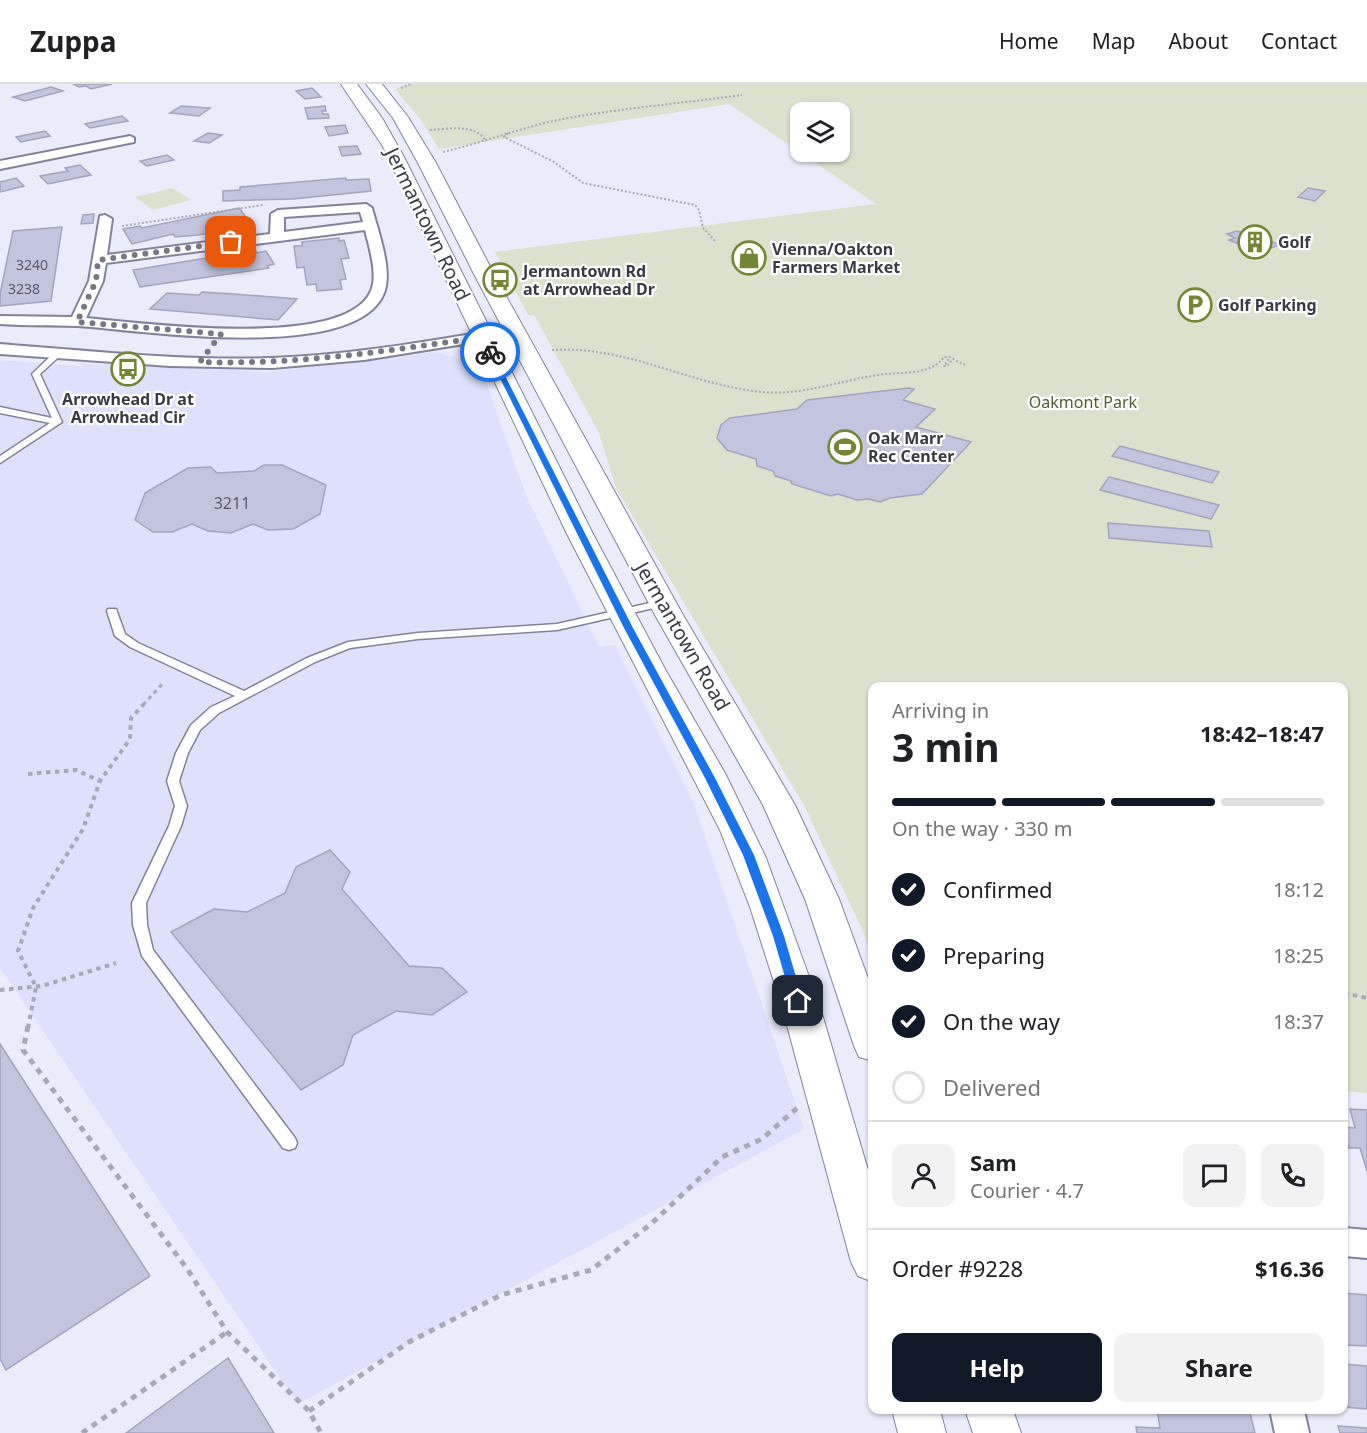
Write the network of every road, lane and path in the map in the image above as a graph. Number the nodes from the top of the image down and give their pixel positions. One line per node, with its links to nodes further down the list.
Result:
1 (349, 84): 20 (main road, Jermantown Road)
2 (374, 84): 8 (main road, Jermantown Road)
3 (742, 95): 5 (path)
4 (420, 129): 7 (path)
5 (509, 132): 7 (path); 14 (path)
6 (130, 140): 9 (street)
7 (486, 141): 8 (path)
8 (422, 154): 18 (main road, Jermantown Road)
9 (0, 165)
10 (272, 204): 11 (path)
11 (104, 223): 15 (street)
12 (369, 225): 13 (street); 13 (street); 19 (street)
13 (277, 236): 15 (street)
14 (716, 242)
15 (98, 260): 17 (street)
16 (0, 321): 17 (street)
17 (77, 322): 19 (street)
18 (515, 332): 20 (street); 29 (main road, Jermantown Road)
19 (221, 334): 24 (street)
20 (483, 337): 24 (street); 31 (main road, Jermantown Road)
21 (0, 349): 23 (street)
22 (552, 350): 25 (path)
23 (59, 352): 24 (street); 27 (lane)
24 (200, 362)
25 (964, 365)
26 (0, 410): 27 (lane)
27 (58, 422): 28 (lane)
28 (0, 460)
29 (663, 603): 31 (lane); 41 (main road, Jermantown Road)
30 (112, 611): 33 (lane)
31 (621, 612): 33 (lane); 45 (main road, Jermantown Road)
32 (163, 683): 35 (path)
33 (244, 696): 43 (lane)
34 (28, 774): 35 (path)
35 (100, 781): 37 (path)
36 (116, 963): 37 (path)
37 (36, 987): 38 (path); 47 (path)
38 (0, 990)
39 (1348, 994): 40 (path)
40 (1367, 998)
41 (868, 1032)
42 (798, 1107): 48 (path)
43 (289, 1143)
44 (1348, 1242): 46 (street)
45 (868, 1244)
46 (1367, 1244)
47 (227, 1332): 48 (path); 52 (path)
48 (309, 1411): 53 (path)
49 (917, 1414): 54 (main road)
50 (990, 1414): 55 (main road)
51 (1288, 1414): 56 (street)
52 (82, 1433)
53 (321, 1433)
54 (922, 1433)
55 (997, 1433)
56 (1292, 1433)

